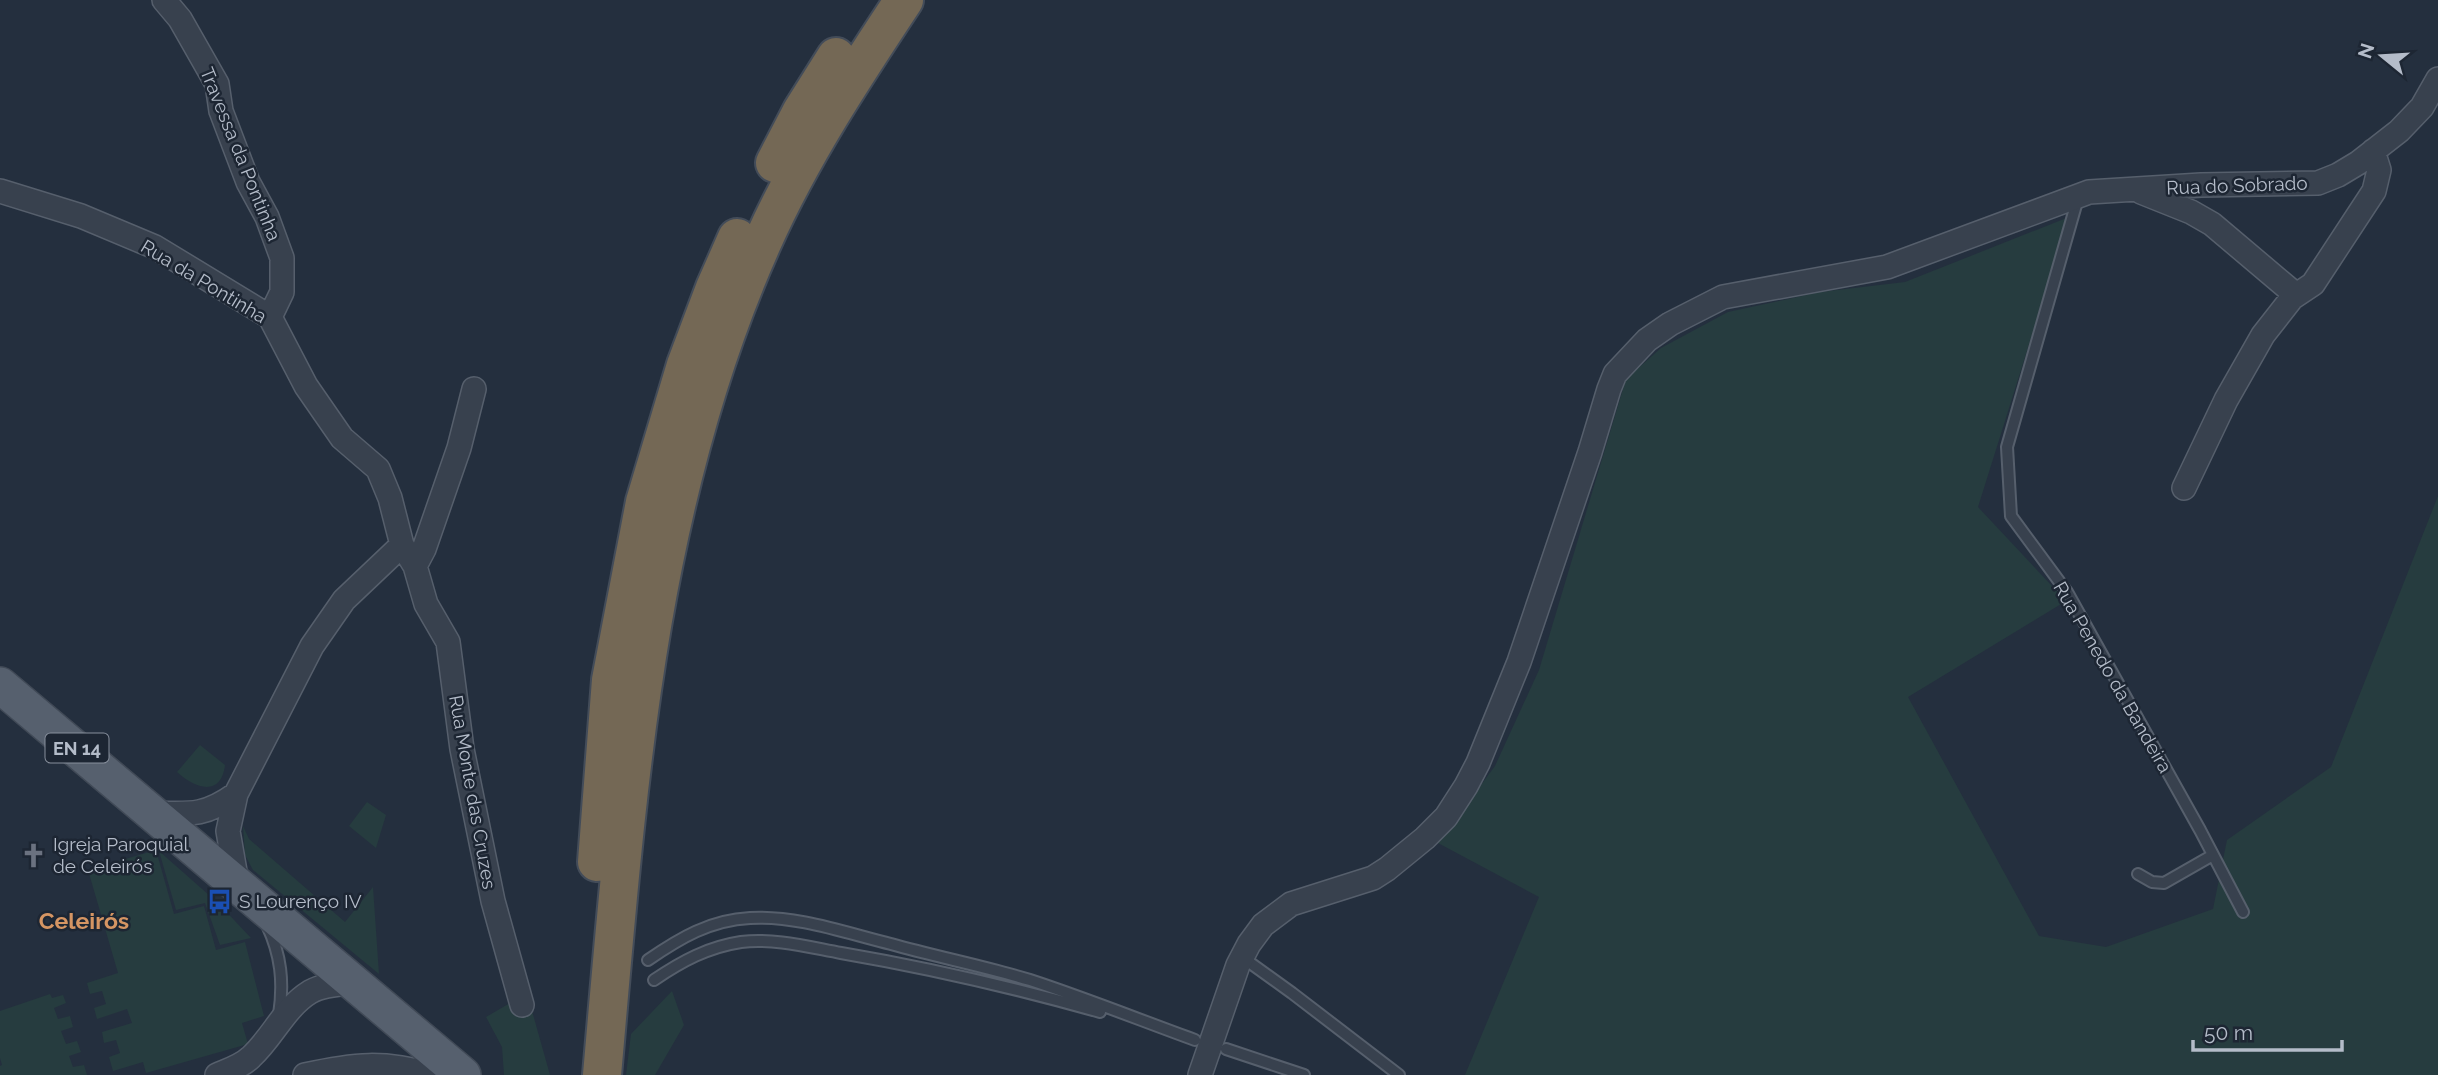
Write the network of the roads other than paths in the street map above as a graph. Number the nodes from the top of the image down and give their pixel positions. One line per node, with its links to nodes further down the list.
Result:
1 (164, 0): 12 (street, Travessa da Pontinha)
2 (874, 0): 35 (highway)
3 (904, 0): 7 (highway)
4 (927, 0): 7 (highway)
5 (2438, 79): 6 (street, Rua do Sobrado)
6 (2373, 151): 8 (street, Rua do Sobrado); 11 (street)
7 (805, 160): 36 (highway)
8 (2135, 190): 10 (street, Rua do Sobrado); 11 (street)
9 (0, 191): 12 (street, Rua da Pontinha)
10 (2079, 196): 20 (lane, Rua Penedo da Bandeira); 24 (street, Rua do Sobrado)
11 (2296, 295): 14 (street)
12 (270, 317): 15 (street, Rua da Pontinha)
13 (474, 389): 16 (street)
14 (2184, 488)
15 (402, 545): 16 (street, Rua Monte das Cruzes); 18 (street)
16 (415, 566): 28 (street, Rua Monte das Cruzes)
17 (0, 685): 19 (main road, EN 14)
18 (236, 794): 19 (street); 22 (street)
19 (152, 813): 22 (main road, EN 14)
20 (2213, 855): 21 (lane); 23 (lane, Rua Penedo da Bandeira)
21 (2138, 874)
22 (246, 892): 27 (main road, EN 14); 29 (lane)
23 (2243, 912)
24 (1242, 957): 37 (street, Rua do Sobrado); 39 (lane)
25 (648, 960): 26 (lane)
26 (654, 980)
27 (352, 983): 29 (street); 34 (main road, EN 14)
28 (522, 1005)
29 (277, 1023): 31 (street)
30 (1226, 1049): 38 (lane)
31 (217, 1075)
32 (305, 1075): 33 (street)
33 (432, 1075)
34 (463, 1075)
35 (578, 1075)
36 (602, 1075)
37 (1200, 1075)
38 (1304, 1075)
39 (1399, 1075)

